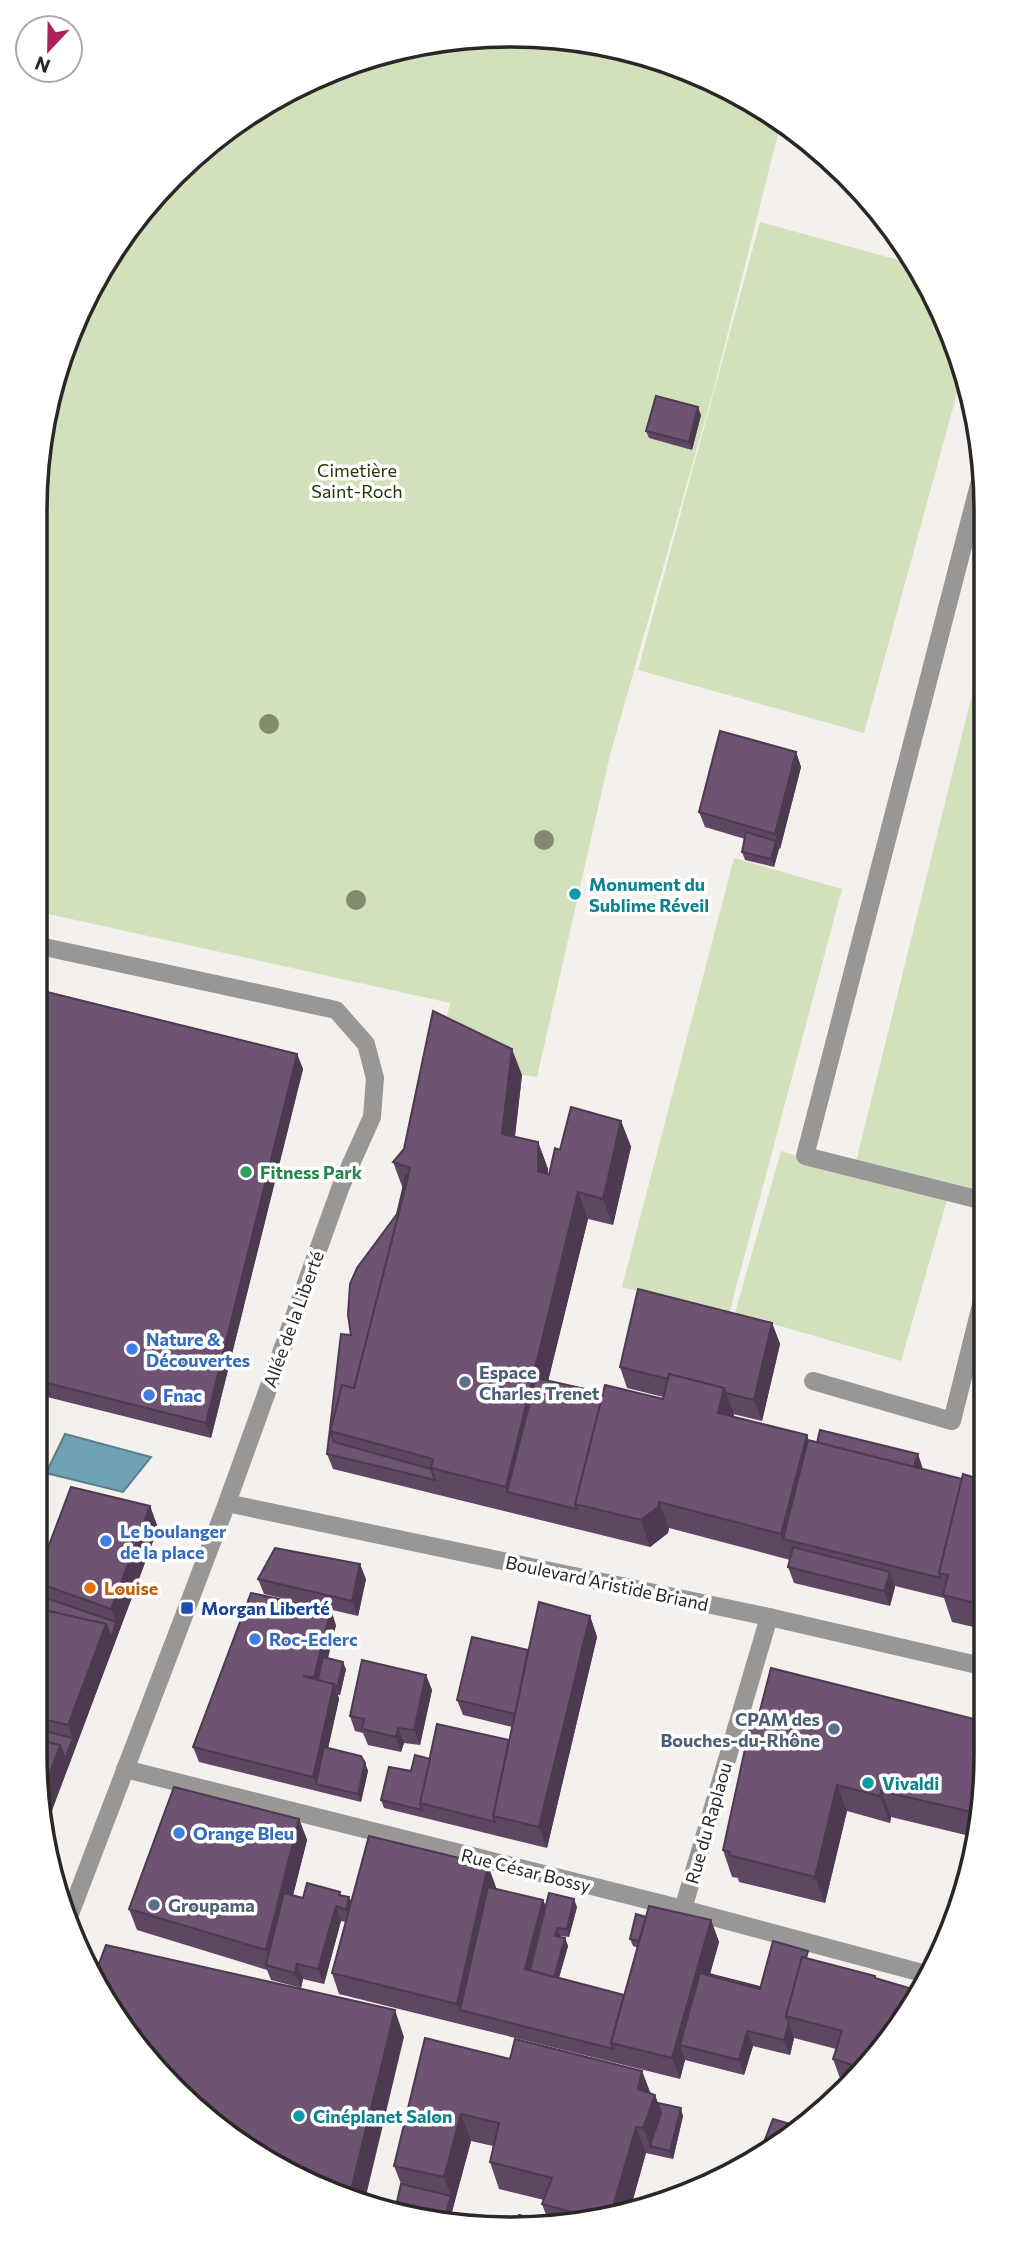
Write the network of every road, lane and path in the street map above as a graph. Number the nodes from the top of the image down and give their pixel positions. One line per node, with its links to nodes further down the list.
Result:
1 (974, 504): 3 (street)
2 (47, 948): 6 (street, Allée de la Liberté)
3 (974, 1198)
4 (974, 1333): 5 (street)
5 (813, 1381)
6 (227, 1503): 7 (street, Boulevard Aristide Briand); 9 (street, Allée de la Liberté)
7 (769, 1617): 8 (street, Boulevard Aristide Briand); 11 (street, Rue du Raplaou)
8 (974, 1664)
9 (125, 1769): 10 (street, Allée de la Liberté); 11 (street, Rue César Bossy)
10 (74, 1907)
11 (683, 1909): 12 (street, Rue César Bossy)
12 (919, 1972)

